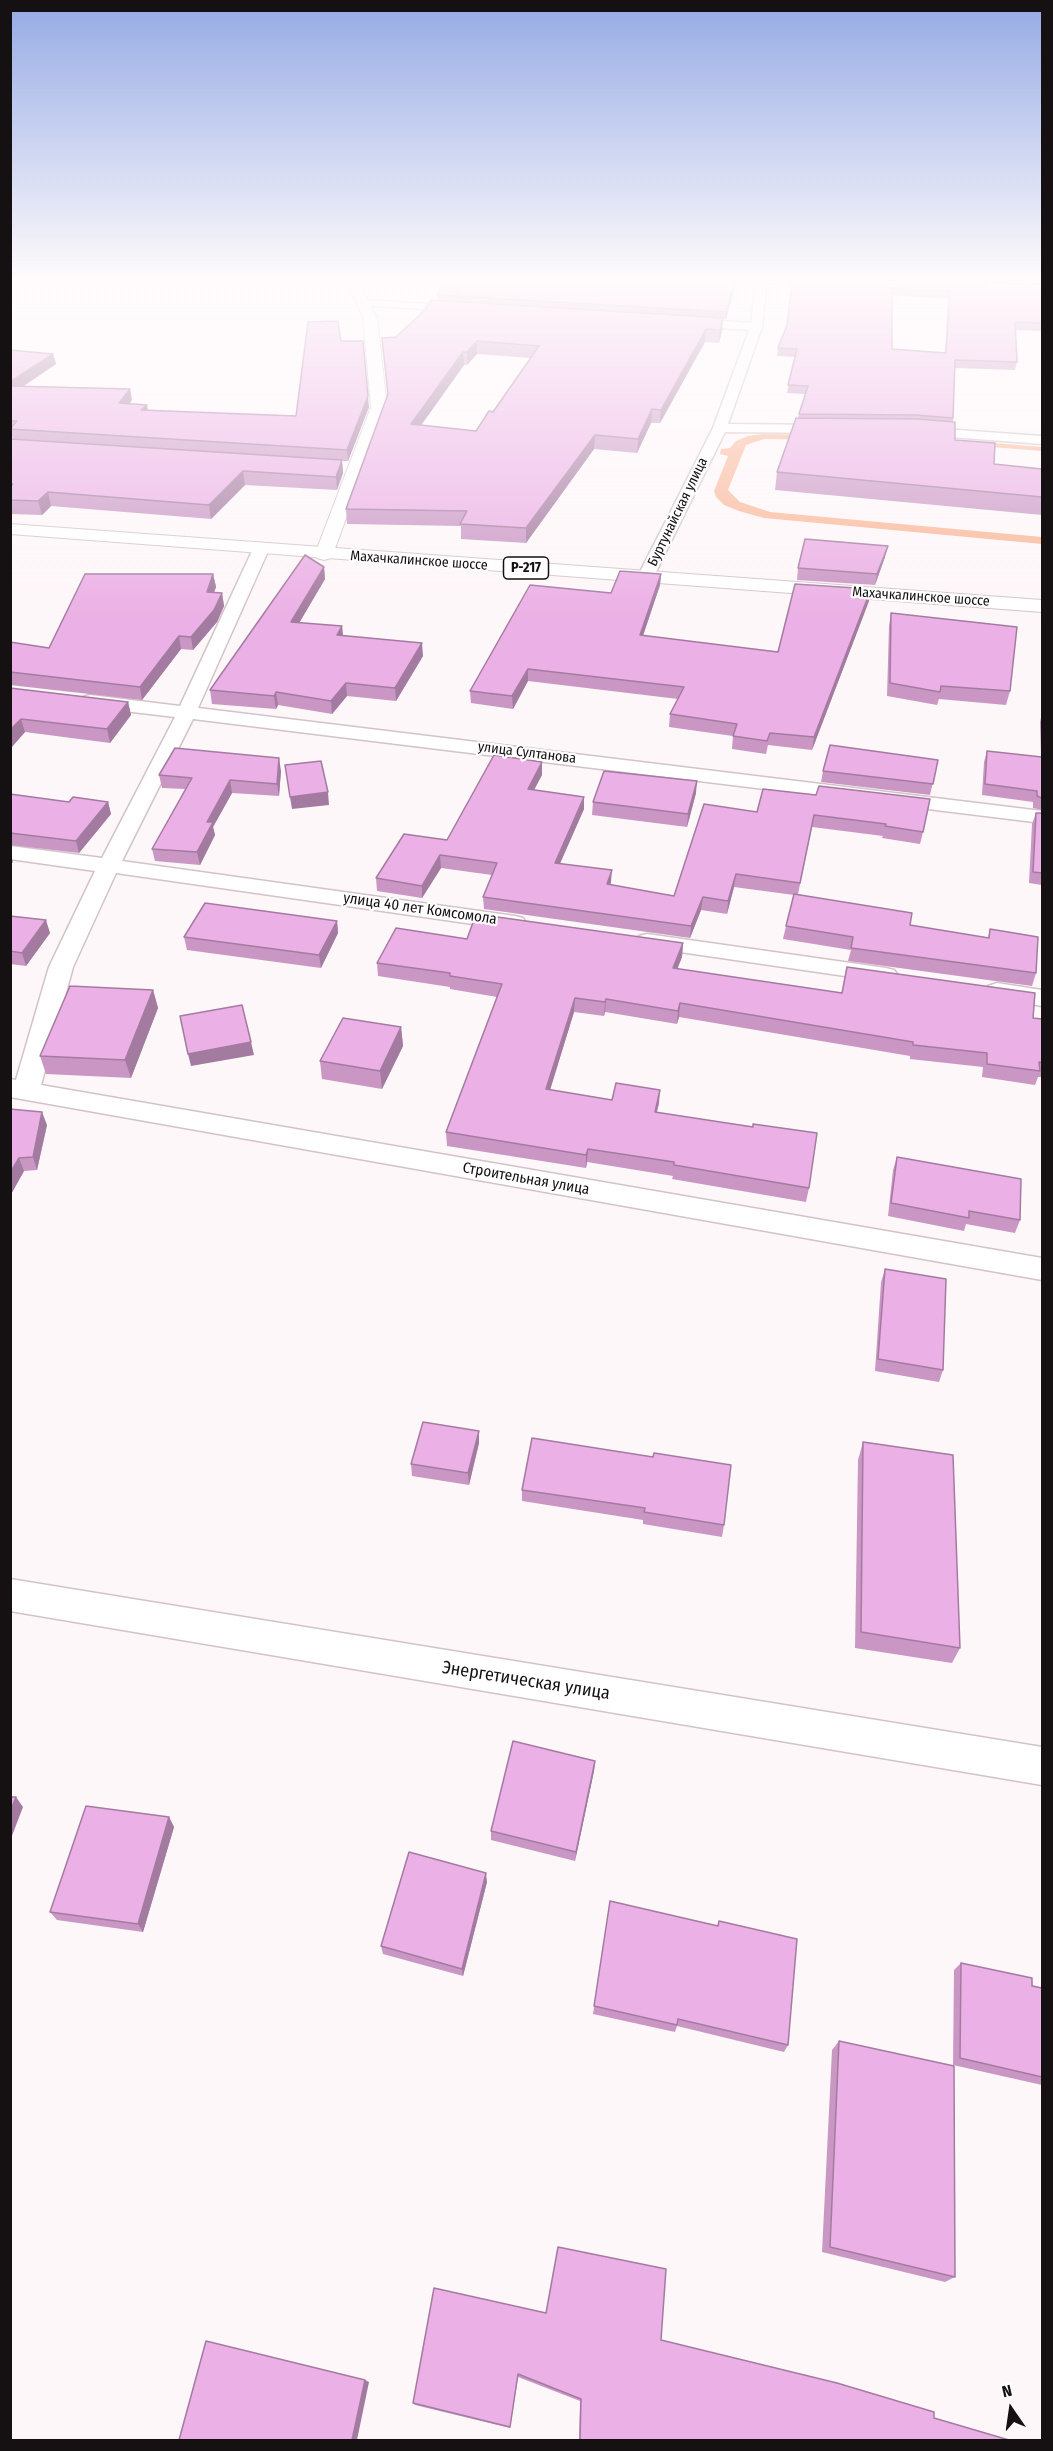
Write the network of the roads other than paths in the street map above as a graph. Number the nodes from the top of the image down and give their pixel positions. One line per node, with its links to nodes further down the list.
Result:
1 (377, 391): 9 (main road)
2 (733, 391): 3 (street, Буртунайская улица)
3 (720, 428): 4 (street); 10 (street, Буртунайская улица)
4 (845, 429)
5 (902, 430): 6 (street)
6 (1042, 440)
7 (10, 529): 8 (main road, Махачкалинское шоссе / Р-217)
8 (261, 549): 9 (main road, Махачкалинское шоссе / Р-217); 13 (street)
9 (324, 554): 10 (main road, Махачкалинское шоссе / Р-217)
10 (646, 576): 11 (main road, Махачкалинское шоссе / Р-217)
11 (1042, 606)
12 (69, 699): 13 (street, улица Султанова)
13 (187, 712): 14 (street, улица Султанова); 16 (street)
14 (1042, 817)
15 (10, 852): 16 (street, улица 40 лет Комсомола)
16 (110, 865): 17 (street, улица 40 лет Комсомола); 22 (street)
17 (535, 926)
18 (629, 939): 19 (street)
19 (913, 979)
20 (972, 987): 21 (street)
21 (1042, 998)
22 (18, 1090): 23 (street, Строительная улица)
23 (1042, 1269)
24 (10, 1595): 25 (street, Энергетическая улица)
25 (1042, 1766)

